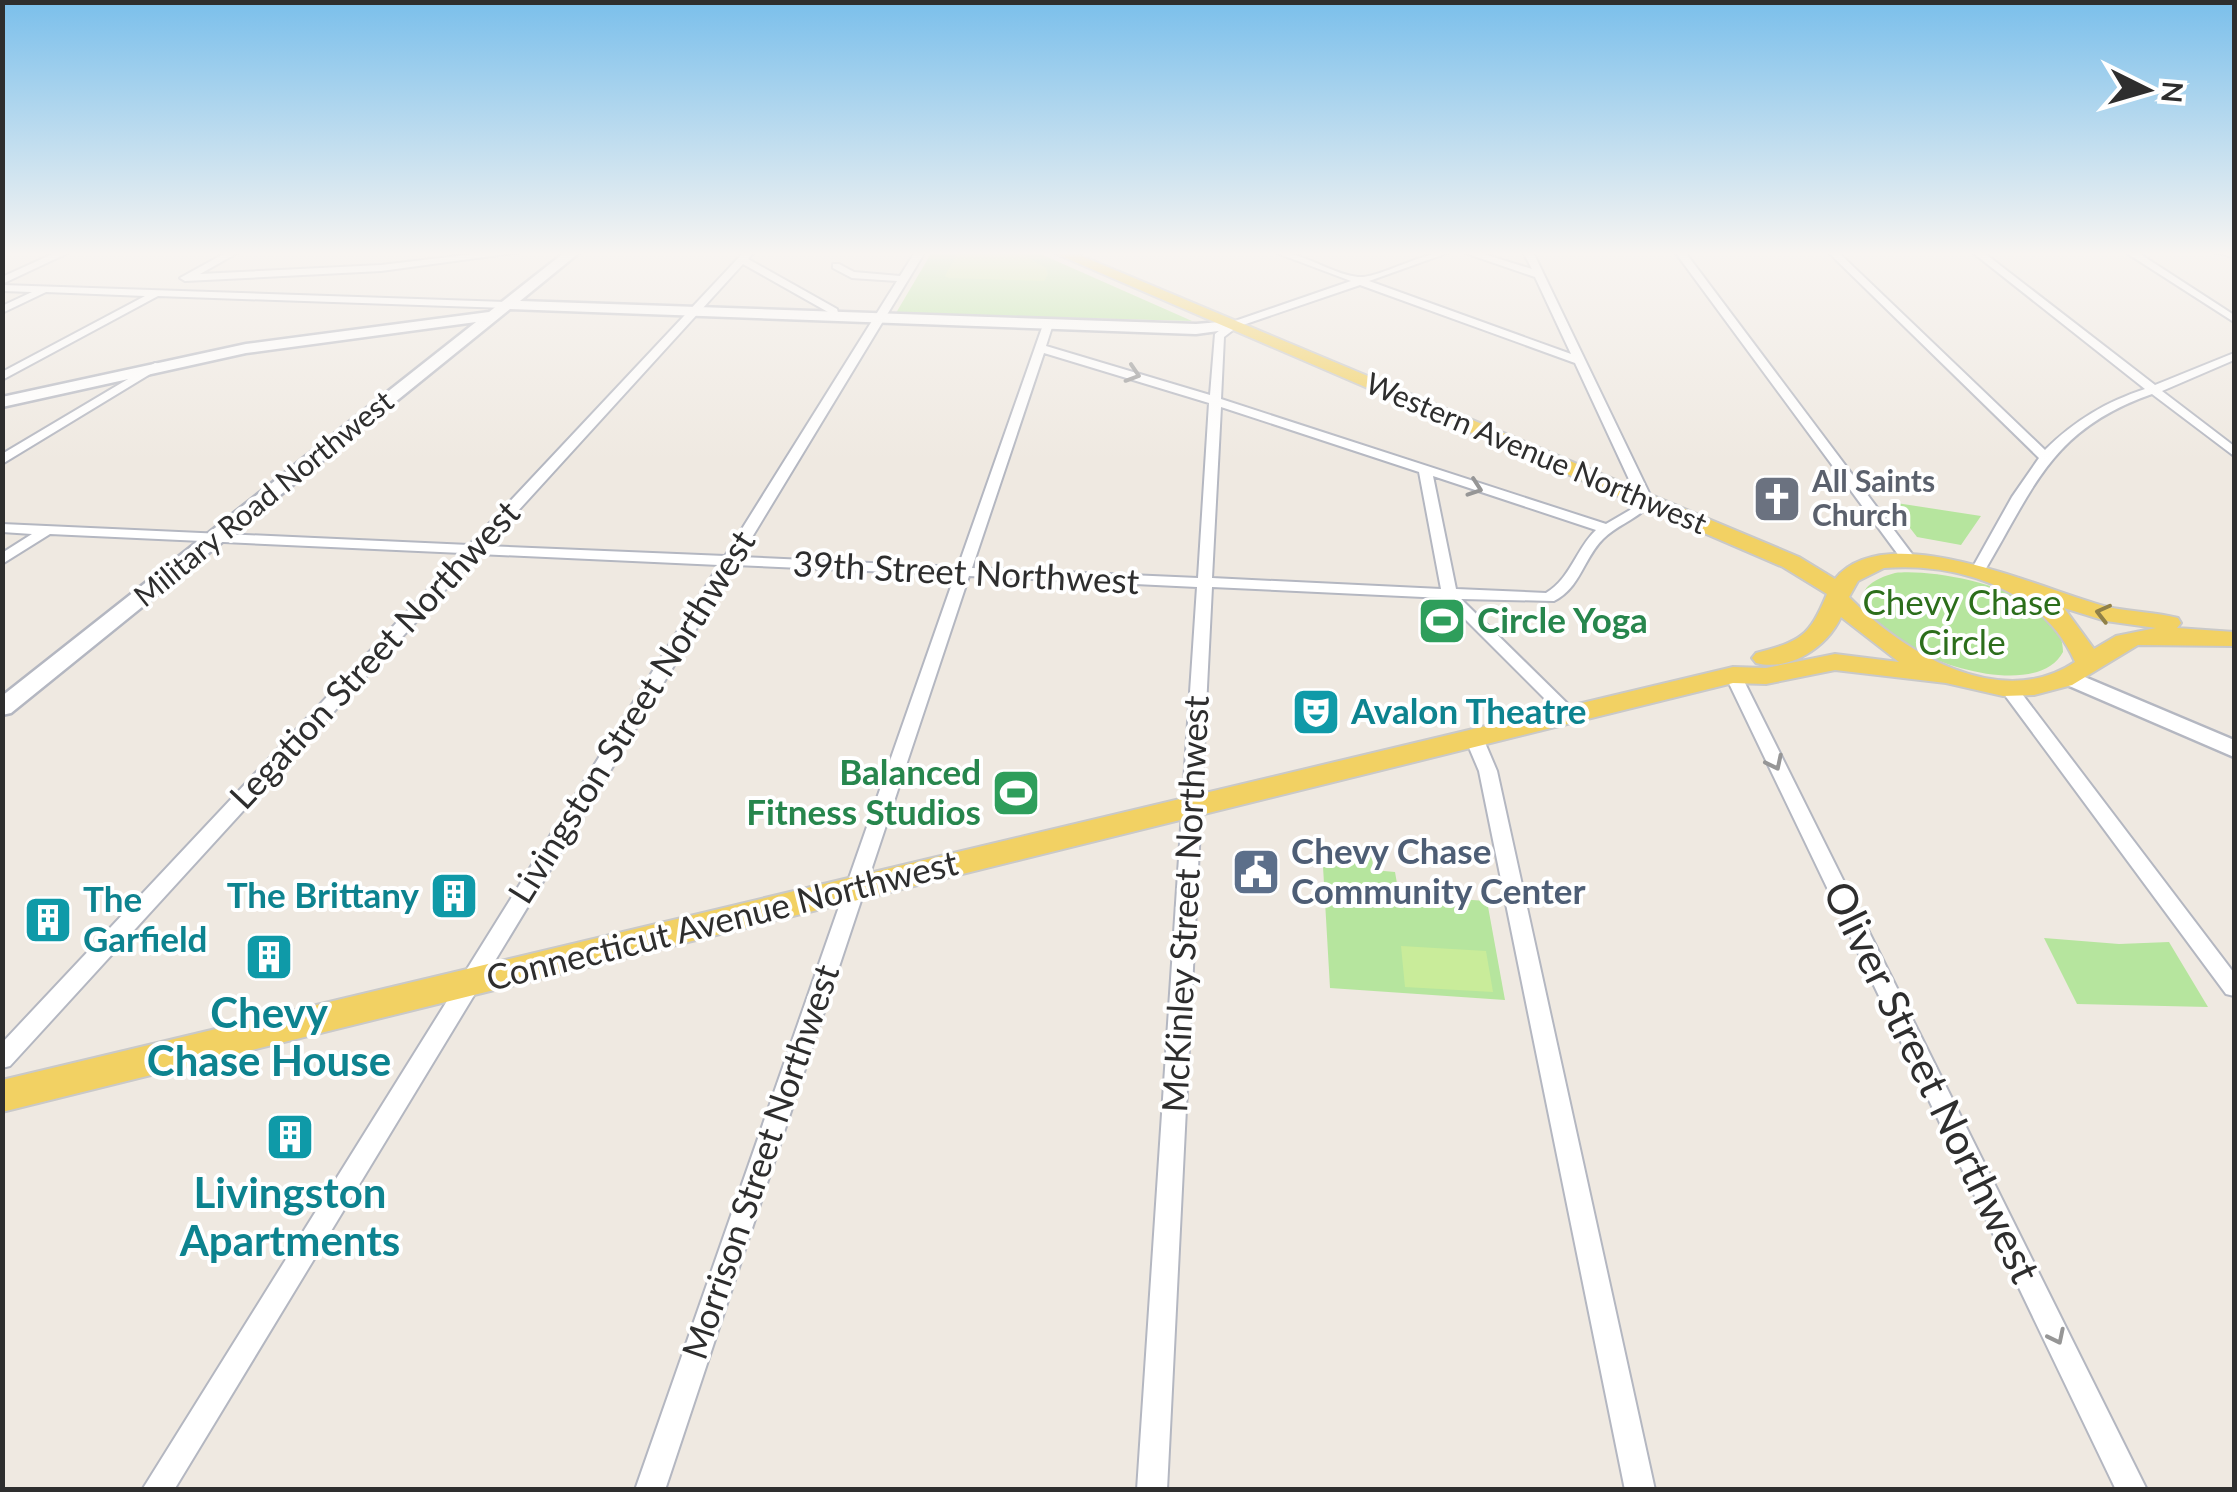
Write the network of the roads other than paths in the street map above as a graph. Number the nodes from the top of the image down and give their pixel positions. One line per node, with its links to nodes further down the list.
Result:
1 (105, 322): 20 (street)
2 (430, 322): 19 (main road)
3 (494, 322): 32 (main road, Military Road Northwest)
4 (685, 322): 33 (street, Legation Street Northwest)
5 (878, 322): 36 (street, Livingston Street Northwest)
6 (982, 322): 14 (main road)
7 (1225, 322): 15 (main road, Western Avenue Northwest)
8 (1243, 322): 15 (street)
9 (1470, 322): 18 (street)
10 (1561, 322): 18 (street)
11 (1732, 322): 35 (street)
12 (1905, 322): 25 (street)
13 (2066, 322): 21 (street)
14 (1048, 324): 15 (main road); 16 (street, Morrison Street Northwest)
15 (1233, 325): 22 (street, McKinley Street Northwest); 28 (main road, Western Avenue Northwest)
16 (1040, 348): 22 (street, one-way to 22); 40 (street, Morrison Street Northwest)
17 (2234, 356): 21 (street)
18 (1580, 361): 28 (street)
19 (159, 364): 23 (main road); 26 (street)
20 (2, 377)
21 (2156, 391): 24 (street); 25 (street)
22 (1214, 400): 27 (street); 41 (street, McKinley Street Northwest)
23 (2, 402)
24 (2234, 452)
25 (2044, 456): 39 (street)
26 (2, 460)
27 (1425, 470): 30 (street, one-way to 30); 43 (street)
28 (1646, 501): 30 (street); 37 (main road, Western Avenue Northwest)
29 (2, 528): 31 (street, 39th Street Northwest)
30 (1607, 529): 43 (street)
31 (46, 530): 32 (street, 39th Street Northwest); 34 (street)
32 (214, 538): 33 (street, 39th Street Northwest); 51 (main road, Military Road Northwest)
33 (473, 550): 36 (street, 39th Street Northwest); 59 (street, Legation Street Northwest)
34 (2, 560)
35 (1910, 561): 38 (main road); 39 (main road)
36 (728, 562): 40 (street, 39th Street Northwest); 57 (street, Livingston Street Northwest)
37 (1791, 562): 38 (main road, Western Avenue Northwest); 44 (main road, Western Avenue Northwest)
38 (1860, 568): 44 (main road)
39 (1977, 572): 42 (main road)
40 (962, 573): 41 (street, 39th Street Northwest); 56 (street, Morrison Street Northwest)
41 (1204, 585): 43 (street, 39th Street Northwest); 55 (street, McKinley Street Northwest)
42 (2021, 586): 45 (main road, one-way to 42); 47 (main road)
43 (1450, 596): 52 (street)
44 (1839, 596): 48 (main road, Connecticut Avenue Northwest); 49 (main road, Western Avenue Northwest)
45 (2234, 626)
46 (2234, 639): 47 (main road)
47 (2078, 670): 50 (main road); 54 (main road)
48 (1732, 675): 49 (main road, Connecticut Avenue Northwest); 52 (main road, Connecticut Avenue Northwest); 65 (street, Oliver Street Northwest, one-way to 65)
49 (1946, 675): 50 (main road)
50 (2007, 686): 58 (street)
51 (2, 708)
52 (1570, 714): 53 (main road, Connecticut Avenue Northwest)
53 (1474, 738): 55 (main road, Connecticut Avenue Northwest); 64 (street)
54 (2234, 749)
55 (1191, 807): 56 (main road, Connecticut Avenue Northwest); 63 (street, McKinley Street Northwest)
56 (855, 888): 57 (main road, Connecticut Avenue Northwest); 62 (street, Morrison Street Northwest)
57 (470, 982): 60 (main road, Connecticut Avenue Northwest); 61 (street, Livingston Street Northwest)
58 (2234, 988)
59 (2, 1059)
60 (2, 1096)
61 (158, 1490)
62 (650, 1490)
63 (1152, 1490)
64 (1640, 1490)
65 (2132, 1490)

